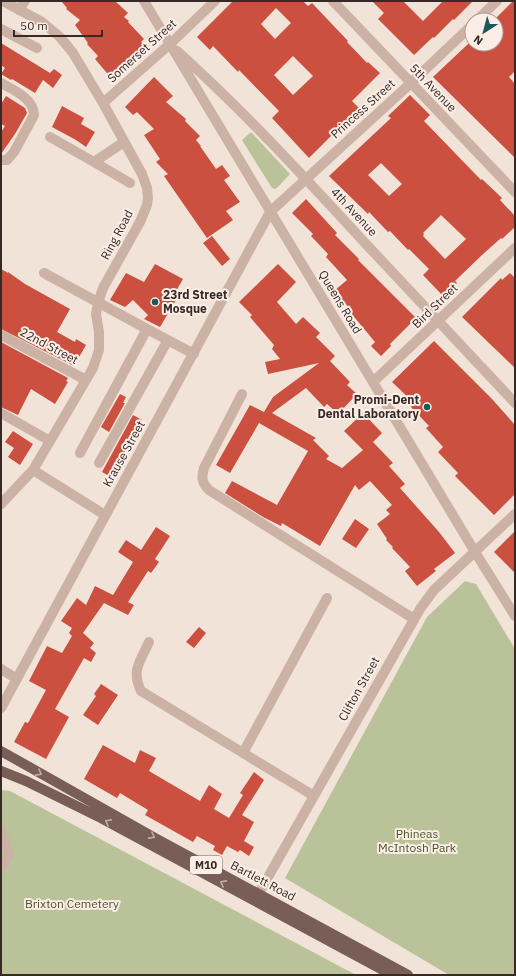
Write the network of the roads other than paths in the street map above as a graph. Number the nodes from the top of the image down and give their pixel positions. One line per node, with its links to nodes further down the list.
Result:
1 (3, 1): 6 (street, Ring Road)
2 (144, 1): 10 (street, Queens Road)
3 (215, 1): 10 (street, Somerset Street)
4 (333, 1): 13 (street, 5th Avenue)
5 (497, 1): 7 (street)
6 (22, 5): 14 (street, Ring Road)
7 (486, 12)
8 (1, 29): 11 (street)
9 (464, 33): 13 (street, Princess Street)
10 (170, 44): 14 (street, Somerset Street); 19 (street, 4th Avenue); 22 (street, Queens Road)
11 (37, 48)
12 (1, 83): 17 (street)
13 (411, 83): 19 (street, Princess Street); 21 (street, 5th Avenue)
14 (103, 103): 16 (street, Ring Road)
15 (50, 137): 18 (street)
16 (124, 142): 18 (street); 25 (street, Ring Road)
17 (1, 160)
18 (94, 162): 20 (street)
19 (306, 179): 22 (street, Princess Street); 26 (street, 4th Avenue)
20 (130, 183)
21 (515, 192)
22 (270, 212): 30 (street, Krause Street); 32 (street, Queens Road)
23 (515, 248): 26 (street, Bird Street)
24 (44, 273): 25 (street)
25 (98, 303): 27 (street); 31 (street, Ring Road)
26 (437, 322): 32 (street, Bird Street); 34 (street, 4th Avenue)
27 (147, 329): 29 (street); 37 (street)
28 (1, 335): 31 (street, 22nd Street)
29 (168, 340): 30 (street); 38 (street)
30 (194, 354): 42 (street, Krause Street)
31 (86, 380): 36 (street, Ring Road)
32 (373, 382): 43 (street, Queens Road)
33 (242, 394): 47 (street)
34 (515, 403)
35 (1, 413): 36 (street)
36 (50, 441): 39 (street, Ring Road)
37 (80, 453)
38 (99, 463)
39 (33, 470): 40 (street, Ring Road); 42 (street)
40 (1, 503)
41 (515, 514): 43 (street, Clifton Street)
42 (105, 515): 50 (street, Krause Street)
43 (475, 552): 45 (street, Queens Road); 47 (street, Clifton Street)
44 (327, 598): 53 (street)
45 (512, 608): 46 (street, Queens Road)
46 (515, 616)
47 (414, 619): 55 (street, Clifton Street)
48 (149, 642): 53 (street)
49 (1, 669): 50 (street)
50 (17, 679): 51 (street, Krause Street)
51 (1, 708)
52 (1, 751): 58 (main road, Bartlett Road / M10, one-way to 58)
53 (243, 753): 55 (street)
54 (1, 770): 58 (main road, Bartlett Road / M10, one-way to 54)
55 (314, 796): 58 (street, Clifton Street)
56 (1, 829): 57 (street)
57 (1, 868)
58 (257, 897): 59 (main road, Bartlett Road / M10); 60 (main road, Bartlett Road / M10)
59 (392, 975)
60 (408, 975)

